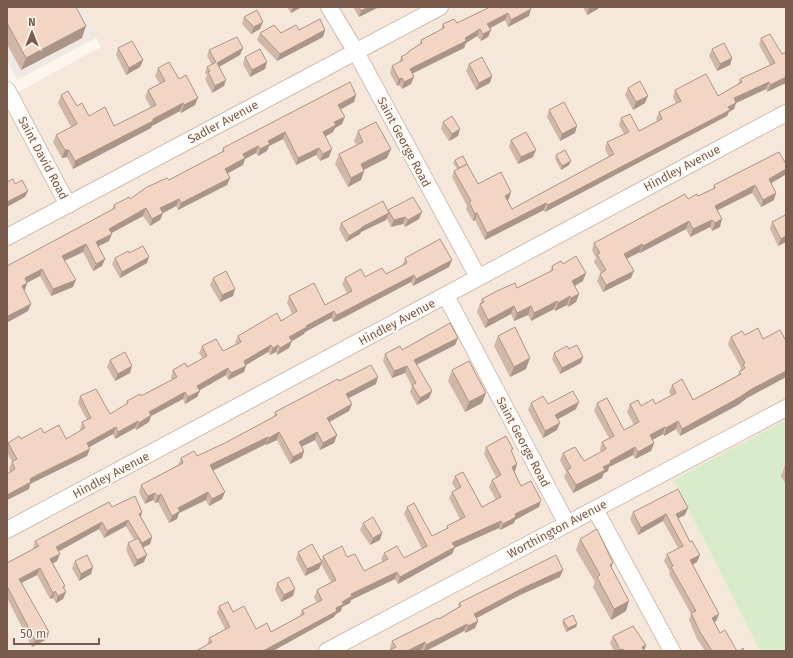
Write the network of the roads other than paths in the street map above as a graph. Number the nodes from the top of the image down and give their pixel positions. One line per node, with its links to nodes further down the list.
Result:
1 (329, 7): 3 (street, Saint George Road)
2 (440, 7): 3 (street, Sadler Avenue)
3 (356, 52): 6 (street, Sadler Avenue); 8 (street, Saint George Road)
4 (7, 90): 6 (street, Saint David Road)
5 (786, 113): 8 (street, Hindley Avenue)
6 (68, 205): 7 (street, Sadler Avenue)
7 (7, 237)
8 (478, 277): 9 (street, Hindley Avenue)
9 (446, 296): 12 (street, Saint George Road); 13 (street, Hindley Avenue)
10 (786, 408): 11 (street, Worthington Avenue)
11 (595, 509): 12 (street, Worthington Avenue); 15 (street)
12 (567, 524): 14 (street, Worthington Avenue)
13 (7, 530)
14 (327, 651)
15 (672, 651)

